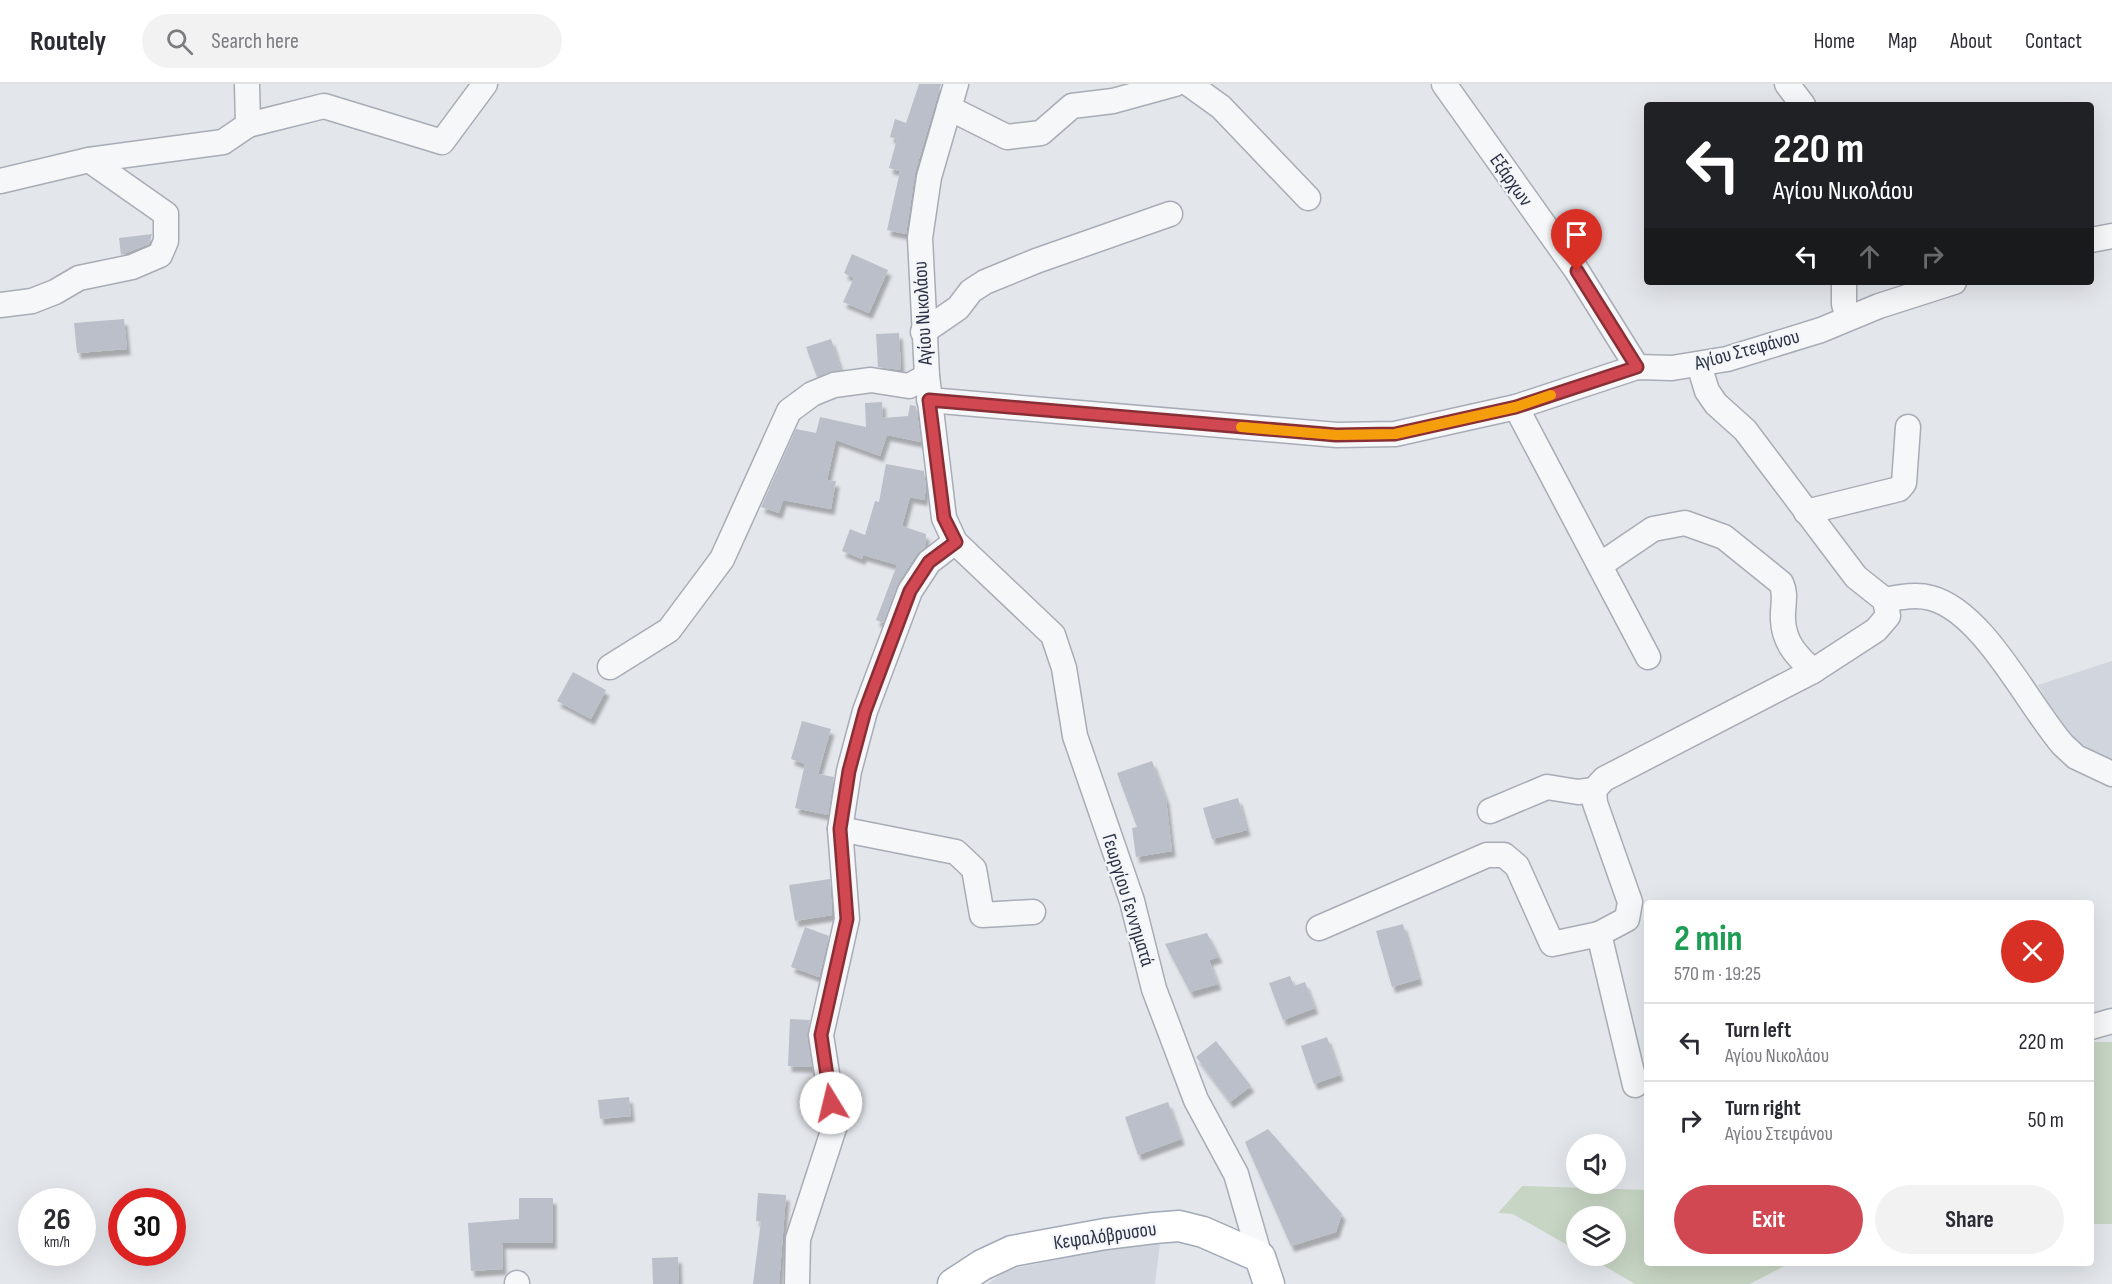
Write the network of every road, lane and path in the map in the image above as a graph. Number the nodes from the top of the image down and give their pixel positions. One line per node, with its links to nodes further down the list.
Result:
1 (247, 84): 10 (street)
2 (485, 84): 10 (street)
3 (956, 84): 9 (street, Αγίου Νικολάου)
4 (1175, 84): 9 (street)
5 (1189, 84): 13 (street)
6 (1444, 84): 23 (street, Εξάρχων)
7 (1787, 84): 8 (street)
8 (1801, 102)
9 (949, 108): 21 (street, Αγίου Νικολάου)
10 (248, 125): 11 (street)
11 (89, 159): 12 (street); 19 (street)
12 (0, 181)
13 (1308, 198)
14 (1170, 214): 21 (street)
15 (2112, 236): 16 (street)
16 (2094, 239)
17 (1844, 285): 20 (street)
18 (1945, 285): 20 (street, Αγίου Στεφάνου)
19 (0, 305)
20 (1848, 318): 22 (street, Αγίου Στεφάνου)
21 (923, 332): 24 (street, Αγίου Νικολάου)
22 (1699, 365): 23 (street, Αγίου Στεφάνου); 27 (street)
23 (1637, 367): 25 (street, Αγίου Στεφάνου)
24 (928, 388): 25 (street, Αγίου Στεφάνου); 28 (street, Αγίου Νικολάου); 32 (street)
25 (1516, 407): 29 (street)
26 (1908, 427): 27 (street)
27 (1806, 512): 30 (street)
28 (956, 542): 37 (street); 44 (street, Γεωργίου Γεννηματά)
29 (1600, 565): 31 (street); 33 (street)
30 (1885, 600): 33 (street); 34 (street)
31 (1648, 657)
32 (610, 667)
33 (1813, 671): 35 (street)
34 (2112, 774)
35 (1594, 790): 36 (street); 40 (street)
36 (1490, 811)
37 (840, 829): 38 (street); 46 (street)
38 (1033, 912)
39 (1319, 928): 40 (street)
40 (1599, 934): 43 (street)
41 (2112, 1021): 42 (street)
42 (2094, 1026)
43 (1635, 1085)
44 (1265, 1271): 45 (main road, Κεφαλόβρυσου)
45 (955, 1283)
46 (797, 1284)

